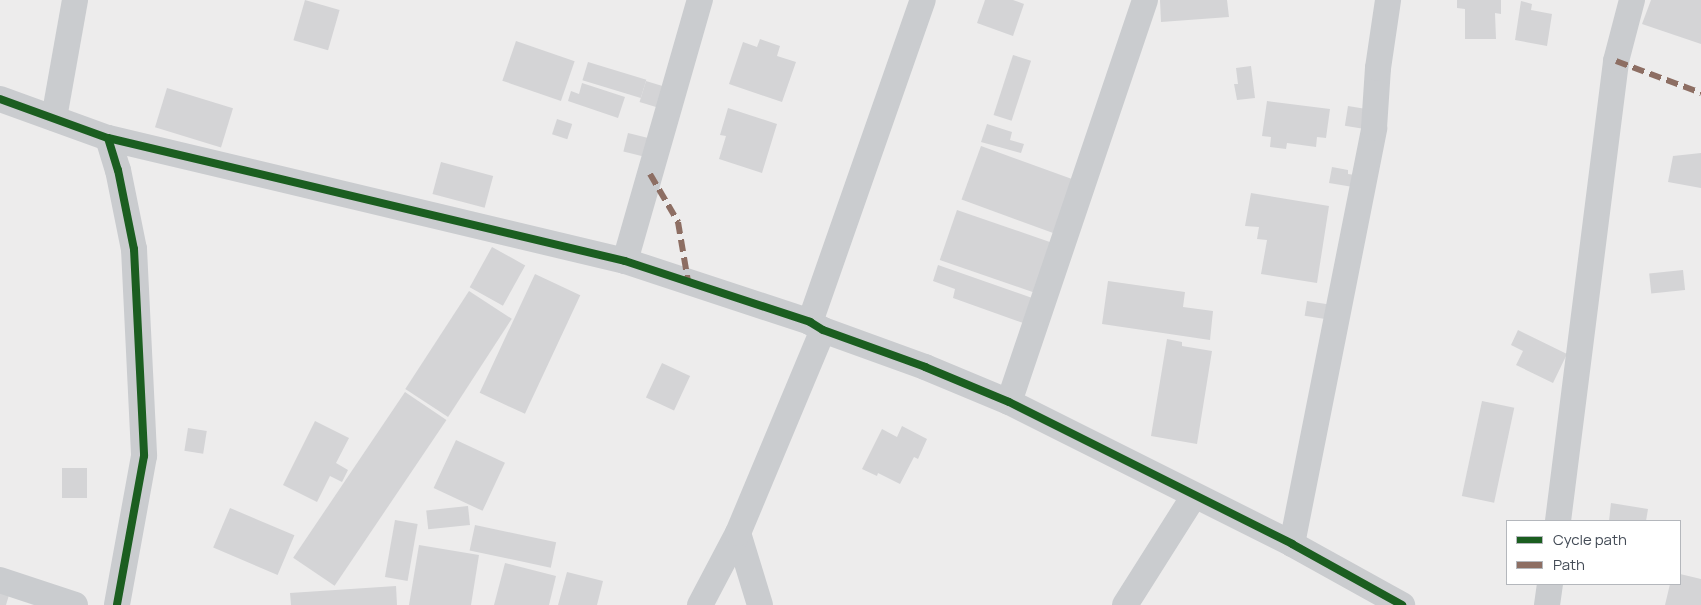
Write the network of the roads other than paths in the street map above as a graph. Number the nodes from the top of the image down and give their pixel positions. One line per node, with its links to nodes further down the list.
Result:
1 (75, 0): 9 (street)
2 (700, 0): 11 (street)
3 (923, 0): 12 (street)
4 (1145, 0): 13 (street)
5 (1388, 0): 17 (street)
6 (1632, 0): 15 (street)
7 (1398, 56): 17 (street)
8 (0, 99): 9 (street)
9 (54, 118): 10 (street)
10 (108, 138): 11 (street); 21 (street)
11 (625, 261): 12 (street)
12 (816, 326): 13 (street); 16 (street)
13 (1009, 402): 14 (street)
14 (1194, 496): 17 (street); 24 (street)
15 (1558, 520)
16 (738, 533): 22 (street); 23 (street)
17 (1292, 544): 25 (street)
18 (0, 580): 20 (street)
19 (1550, 585): 26 (street)
20 (75, 605)
21 (117, 605)
22 (700, 605)
23 (760, 605)
24 (1124, 605)
25 (1402, 605)
26 (1547, 605)

